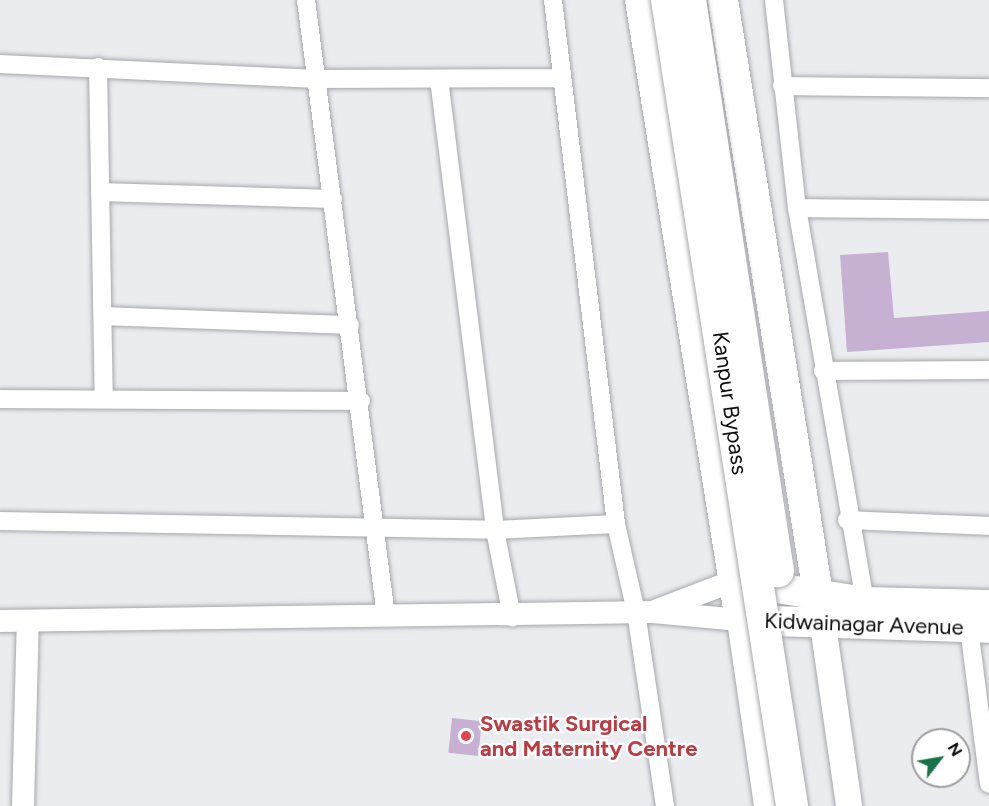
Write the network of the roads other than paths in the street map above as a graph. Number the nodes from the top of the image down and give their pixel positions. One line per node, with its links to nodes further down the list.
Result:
1 (306, 0): 11 (street)
2 (553, 0): 10 (street)
3 (640, 0): 32 (main road)
4 (668, 0): 47 (highway, Kanpur Bypass, bridge)
5 (690, 0): 48 (highway, Kanpur Bypass, bridge)
6 (723, 0): 35 (main road)
7 (774, 0): 13 (street)
8 (0, 64): 9 (street)
9 (98, 67): 11 (street); 15 (street)
10 (562, 78): 12 (street); 28 (street)
11 (317, 79): 12 (street); 16 (street)
12 (440, 79): 31 (street)
13 (782, 86): 14 (street); 17 (street)
14 (989, 88)
15 (100, 192): 16 (street); 19 (street)
16 (333, 199): 20 (street)
17 (797, 208): 18 (street); 22 (street)
18 (989, 210)
19 (103, 316): 20 (street); 23 (street)
20 (350, 325): 25 (street)
21 (989, 370): 22 (street)
22 (823, 371): 26 (street)
23 (104, 398): 24 (street); 25 (street)
24 (0, 399)
25 (361, 401): 29 (street)
26 (847, 520): 30 (street); 33 (street)
27 (0, 521): 29 (street)
28 (616, 524): 31 (street); 36 (street)
29 (378, 526): 31 (street); 37 (street)
30 (989, 526)
31 (495, 530): 38 (street)
32 (734, 581): 35 (main road, Kidwainagar Avenue); 36 (street); 39 (main road)
33 (865, 602): 34 (main road, Kidwainagar Avenue); 35 (main road, Kidwainagar Avenue)
34 (989, 605)
35 (820, 611): 39 (main road, Kidwainagar Avenue); 42 (main road, Kidwainagar Avenue); 49 (main road)
36 (645, 612): 38 (street); 39 (street); 45 (street)
37 (386, 616): 38 (street); 41 (street)
38 (512, 617)
39 (740, 620): 46 (main road)
40 (0, 621): 41 (street)
41 (28, 621): 44 (street)
42 (979, 628): 43 (street)
43 (989, 784)
44 (23, 806)
45 (664, 806)
46 (767, 806)
47 (792, 806)
48 (814, 806)
49 (849, 806)

